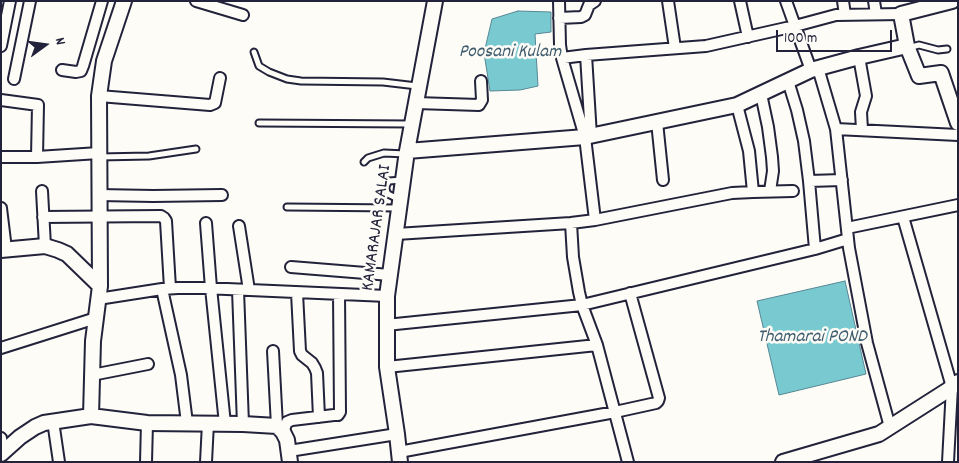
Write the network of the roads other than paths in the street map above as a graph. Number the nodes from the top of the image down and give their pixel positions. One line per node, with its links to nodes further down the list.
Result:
1 (10, 1): 22 (street)
2 (30, 1): 33 (street)
3 (102, 1): 31 (street)
4 (124, 1): 38 (street)
5 (196, 1): 17 (street)
6 (435, 1): 36 (street, KAMARAJAR SALAI)
7 (559, 1): 19 (street)
8 (596, 1): 19 (street)
9 (668, 1): 24 (street)
10 (740, 1): 21 (street)
11 (786, 1): 20 (street)
12 (843, 1): 18 (street)
13 (874, 1): 16 (street)
14 (952, 1): 15 (street)
15 (906, 9): 16 (street); 23 (street)
16 (876, 14): 18 (street)
17 (243, 15)
18 (845, 15): 20 (street)
19 (559, 18): 29 (street)
20 (795, 26): 21 (street); 30 (street)
21 (748, 37): 24 (street)
22 (1, 46)
23 (907, 47): 25 (lane); 28 (street); 45 (street)
24 (675, 48): 27 (street)
25 (947, 49)
26 (254, 52): 36 (lane)
27 (586, 55): 29 (street); 39 (street)
28 (859, 57): 30 (street); 49 (street)
29 (562, 58): 40 (street)
30 (814, 69): 35 (street); 48 (street)
31 (62, 70)
32 (220, 78): 38 (street)
33 (14, 79)
34 (481, 81): 42 (street)
35 (788, 81): 37 (street); 60 (street)
36 (419, 86): 42 (street, KAMARAJAR SALAI)
37 (761, 94): 43 (street); 62 (street)
38 (99, 96): 54 (street)
39 (588, 96): 40 (street); 51 (street)
40 (574, 99): 51 (street)
41 (1, 100): 56 (street)
42 (416, 103): 47 (street, KAMARAJAR SALAI)
43 (737, 105): 44 (street); 64 (street)
44 (657, 122): 51 (street); 58 (street)
45 (958, 122)
46 (259, 123): 47 (lane)
47 (412, 124): 53 (street, KAMARAJAR SALAI)
48 (836, 129): 49 (street); 59 (street)
49 (862, 130): 50 (street)
50 (958, 135)
51 (588, 136): 53 (street); 74 (street)
52 (196, 149): 54 (lane)
53 (407, 152): 57 (lane); 67 (street, KAMARAJAR SALAI)
54 (99, 155): 56 (street); 65 (street)
55 (1, 157): 56 (street)
56 (37, 157)
57 (364, 162)
58 (663, 180)
59 (842, 180): 60 (street); 78 (street)
60 (809, 181): 82 (street)
61 (42, 191): 72 (street)
62 (770, 191): 63 (street); 64 (street)
63 (793, 191)
64 (753, 192): 74 (street)
65 (99, 195): 66 (street); 71 (street)
66 (222, 195)
67 (400, 204): 69 (lane); 79 (street, KAMARAJAR SALAI)
68 (958, 205): 73 (street)
69 (287, 207)
70 (1, 208): 83 (street)
71 (100, 216): 72 (street); 87 (street); 91 (street)
72 (43, 217): 81 (street)
73 (903, 217): 78 (street); 104 (street)
74 (595, 220): 76 (street)
75 (206, 223): 86 (street)
76 (571, 223): 79 (street); 95 (street)
77 (239, 226): 89 (street)
78 (847, 228): 80 (street)
79 (396, 234): 85 (street, KAMARAJAR SALAI)
80 (848, 239): 82 (street); 114 (street)
81 (45, 246): 83 (street); 91 (street)
82 (815, 249): 92 (street)
83 (3, 250)
84 (291, 267): 85 (street)
85 (390, 275): 94 (street, KAMARAJAR SALAI)
86 (211, 288): 87 (street); 88 (street); 112 (street)
87 (166, 289): 91 (street); 110 (street)
88 (238, 290): 89 (street); 113 (street)
89 (249, 290): 90 (street)
90 (297, 292): 93 (street); 107 (street)
91 (99, 293): 96 (street)
92 (630, 293): 95 (street); 105 (street)
93 (339, 294): 94 (street); 107 (street)
94 (387, 296): 97 (street, KAMARAJAR SALAI)
95 (582, 305): 97 (street); 98 (street)
96 (96, 318): 99 (street); 103 (street)
97 (386, 325): 102 (street, KAMARAJAR SALAI)
98 (597, 345): 102 (street); 105 (street)
99 (1, 348)
100 (273, 351): 115 (street)
101 (148, 364): 103 (street)
102 (387, 367): 116 (street, KAMARAJAR SALAI)
103 (92, 375): 106 (street)
104 (955, 385): 114 (street); 125 (street)
105 (615, 412): 119 (street); 123 (street)
106 (91, 416): 108 (street); 109 (street)
107 (319, 417): 115 (street)
108 (53, 421): 117 (street); 120 (street)
109 (147, 423): 110 (street); 121 (street)
110 (187, 423): 111 (street)
111 (208, 424): 112 (street); 122 (street)
112 (225, 424): 113 (street)
113 (244, 424): 115 (street)
114 (890, 427): 124 (street)
115 (280, 429): 118 (street)
116 (397, 434): 118 (street); 119 (street, KAMARAJAR SALAI)
117 (2, 448)
118 (289, 456)
119 (400, 457)
120 (59, 462)
121 (146, 462)
122 (206, 462)
123 (628, 462)
124 (783, 462)
125 (948, 462)

